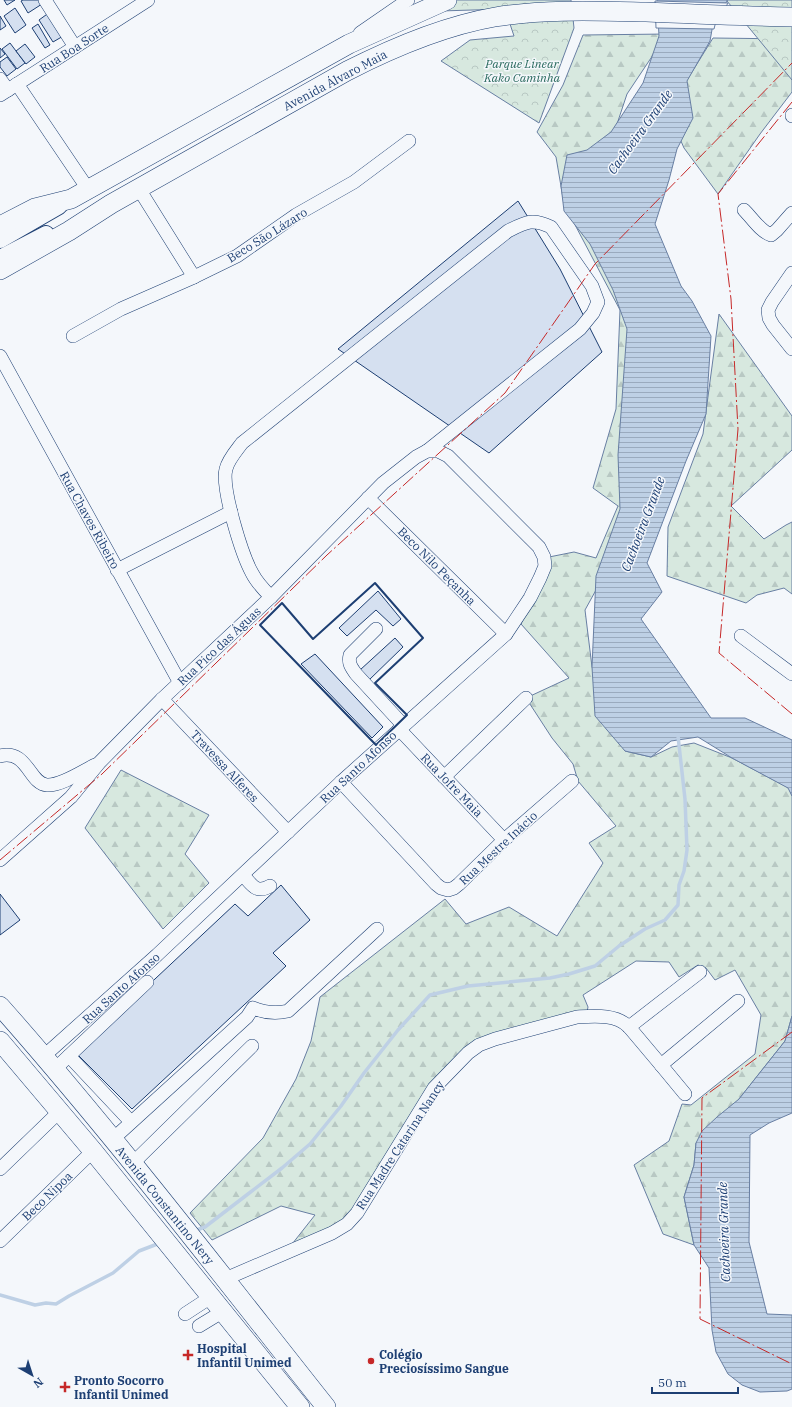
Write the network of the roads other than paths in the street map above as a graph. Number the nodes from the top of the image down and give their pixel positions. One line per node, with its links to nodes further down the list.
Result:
1 (45, 0): 7 (street)
2 (148, 0): 7 (street, Rua Boa Sorte)
3 (408, 0): 6 (street, Avenida Álvaro Maia)
4 (447, 0): 6 (highway, Avenida Álvaro Maia)
5 (792, 17): 12 (highway, Avenida Álvaro Maia)
6 (349, 44): 11 (highway, Avenida Álvaro Maia)
7 (75, 47): 9 (street, Rua Boa Sorte)
8 (0, 79): 9 (street)
9 (8, 90): 11 (street)
10 (409, 140): 22 (street, Beco São Lázaro)
11 (88, 189): 13 (highway, Avenida Álvaro Maia)
12 (139, 189): 14 (highway, Avenida Álvaro Maia); 22 (street)
13 (71, 199): 17 (highway); 18 (main road, Avenida Álvaro Maia)
14 (112, 204): 19 (main road); 20 (highway, Avenida Álvaro Maia)
15 (744, 210): 16 (street)
16 (792, 212)
17 (0, 226)
18 (0, 240)
19 (0, 258)
20 (0, 270)
21 (792, 273): 24 (street)
22 (194, 277): 23 (street, Beco São Lázaro)
23 (73, 336)
24 (792, 349)
25 (0, 356): 29 (street, Rua Chaves Ribeiro)
26 (427, 451): 27 (street, Rua Pico das Águas); 28 (street, Rua Pico das Águas); 32 (street, Rua Santo Afonso)
27 (368, 498): 30 (street, Rua Pico das Águas); 32 (street, Beco Nilo Peçanha)
28 (231, 512): 29 (street); 30 (street, Rua Pico das Águas)
29 (117, 570): 35 (street, Rua Chaves Ribeiro)
30 (271, 597): 35 (street, Rua Pico das Águas)
31 (376, 629): 38 (street, Rua Jofre Maia)
32 (506, 634): 38 (street, Rua Santo Afonso)
33 (741, 636): 34 (street)
34 (792, 674)
35 (180, 683): 37 (street, Rua Pico das Águas)
36 (526, 698): 41 (street)
37 (162, 699): 40 (street, Rua Pico das Águas); 44 (street, Travessa Alferes)
38 (401, 727): 41 (street, Rua Jofre Maia); 43 (street, Rua Santo Afonso)
39 (0, 756): 40 (street)
40 (99, 762): 46 (street, Rua Pico das Águas)
41 (444, 776): 45 (street, Rua Jofre Maia)
42 (572, 781): 45 (street, Rua Mestre Inácio)
43 (342, 782): 44 (street, Rua Santo Afonso); 45 (street, Rua Mestre Inácio)
44 (288, 832): 47 (street, Rua Santo Afonso)
45 (504, 840)
46 (0, 860)
47 (243, 875): 48 (street); 58 (street, Rua Santo Afonso)
48 (270, 886)
49 (377, 929): 62 (street)
50 (700, 972): 54 (street)
51 (147, 982): 57 (street)
52 (738, 1001): 59 (street)
53 (0, 1006): 58 (highway, Avenida Constantino Nery)
54 (629, 1027): 59 (street, Rua Madre Catarina Nancy); 68 (street, Rua Madre Catarina Nancy)
55 (0, 1041): 61 (highway, Avenida Constantino Nery)
56 (252, 1046): 65 (street)
57 (69, 1056): 58 (street); 62 (street)
58 (49, 1062): 63 (highway, Avenida Constantino Nery)
59 (661, 1065): 60 (street, Rua Madre Catarina Nancy)
60 (685, 1094)
61 (60, 1111): 64 (highway, Avenida Constantino Nery); 66 (street)
62 (132, 1122): 63 (street)
63 (113, 1139): 65 (highway, Avenida Constantino Nery)
64 (93, 1151): 67 (street, Beco Nipoa); 69 (highway, Avenida Constantino Nery)
65 (133, 1163): 68 (highway, Avenida Constantino Nery)
66 (0, 1169)
67 (0, 1241)
68 (225, 1279): 74 (highway, Avenida Constantino Nery)
69 (210, 1297): 70 (highway, Avenida Constantino Nery); 71 (street)
70 (222, 1312): 72 (street); 73 (highway, Avenida Constantino Nery)
71 (185, 1314)
72 (199, 1326)
73 (300, 1407)
74 (326, 1407)

